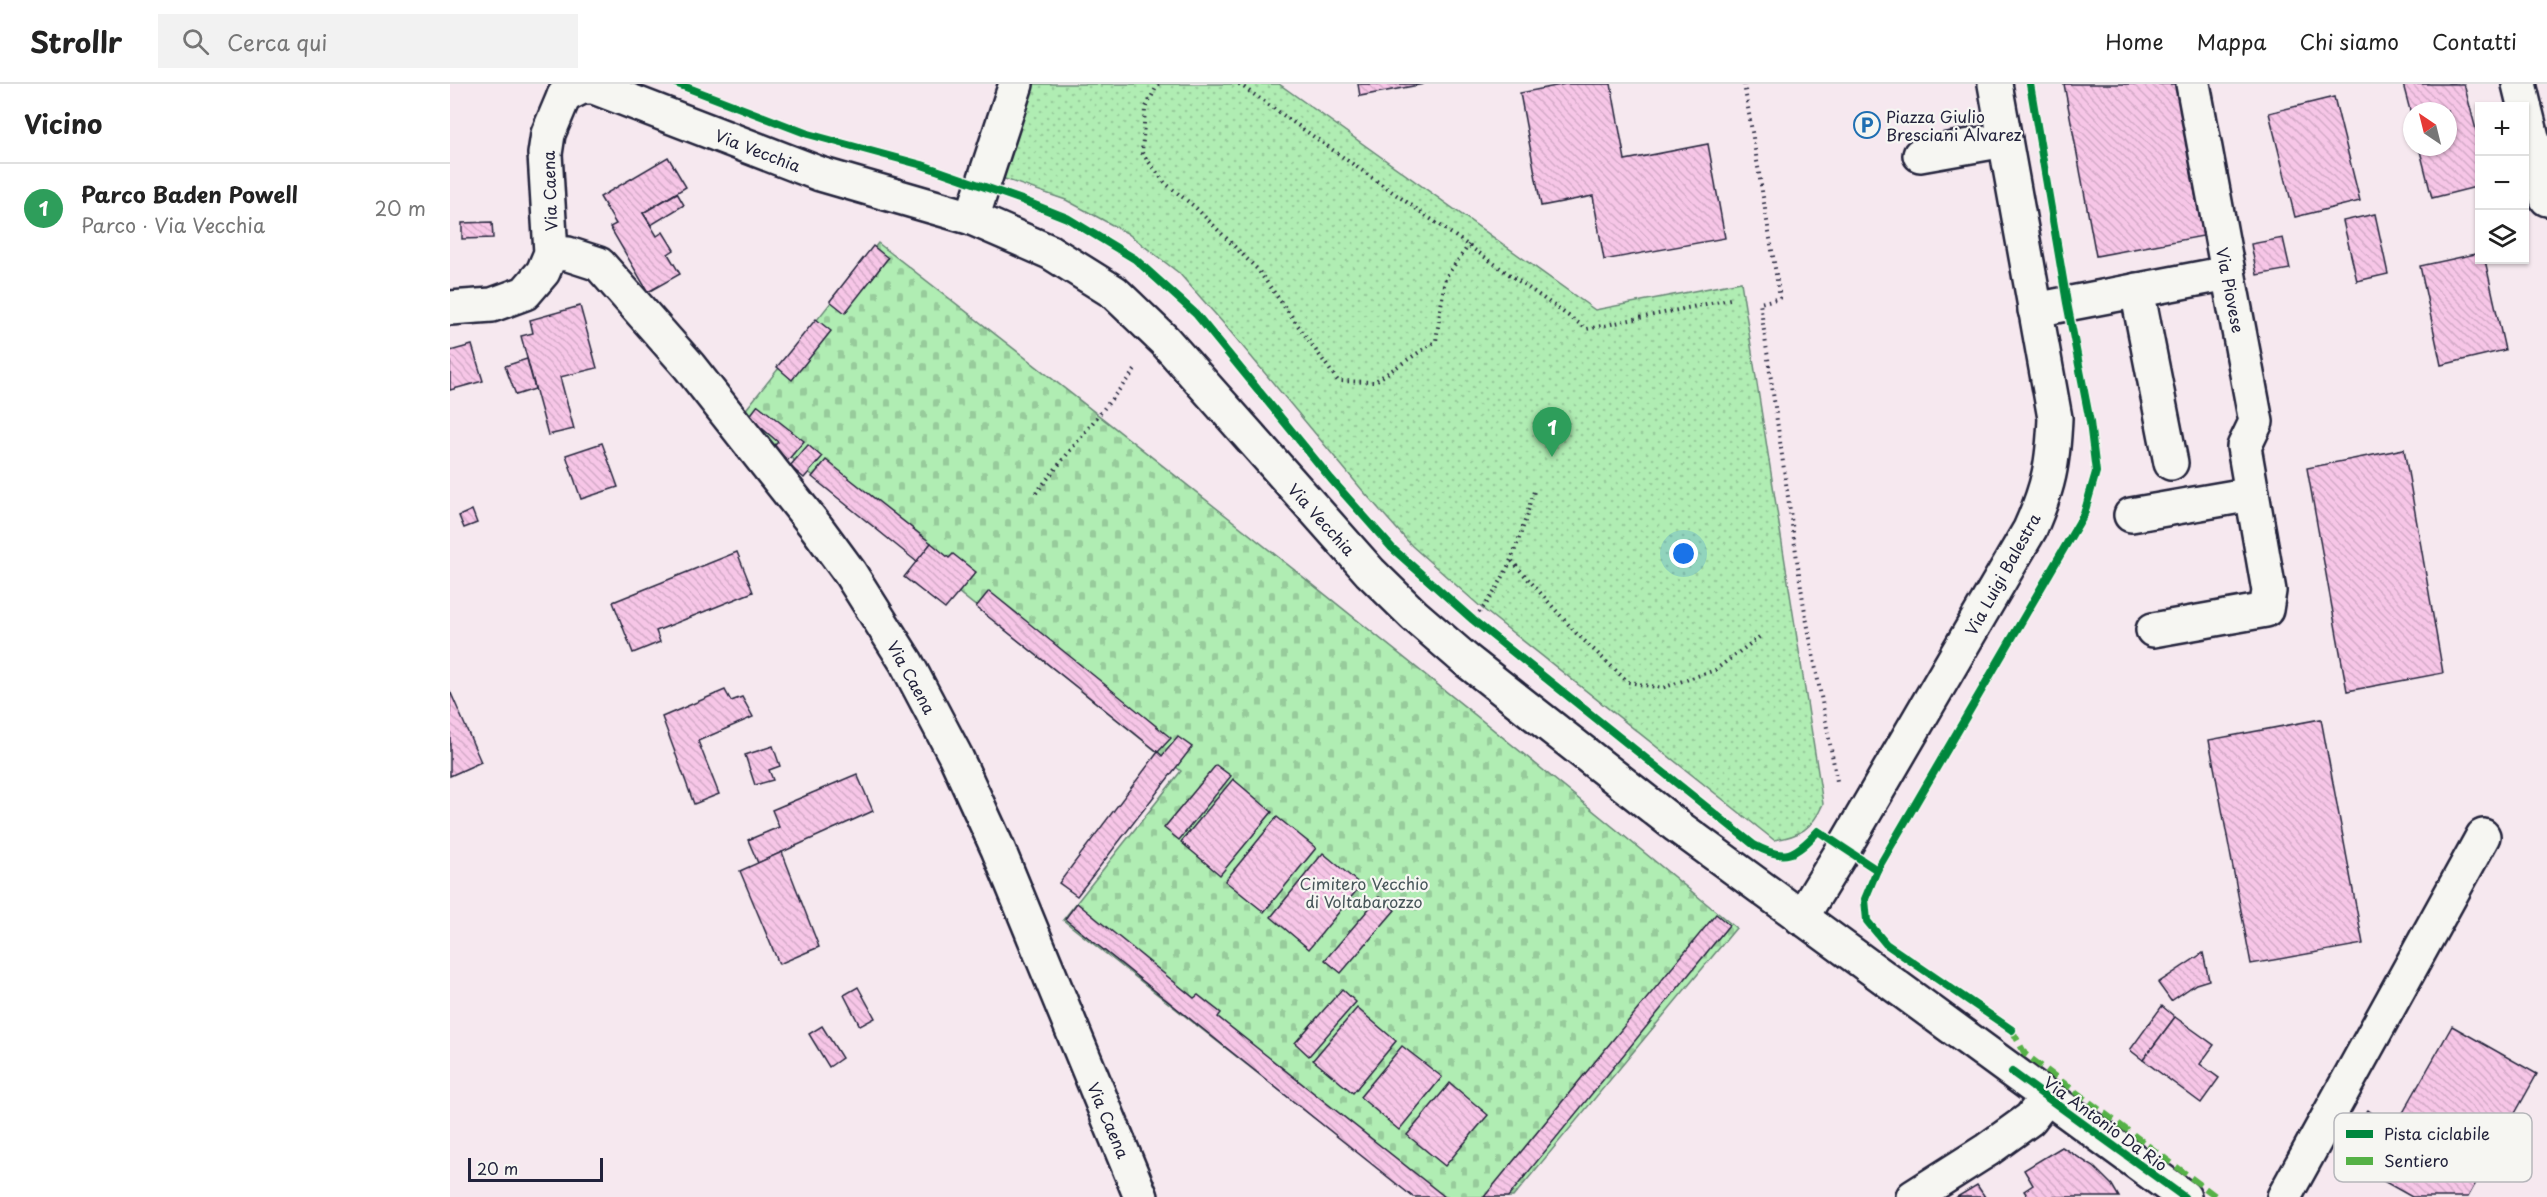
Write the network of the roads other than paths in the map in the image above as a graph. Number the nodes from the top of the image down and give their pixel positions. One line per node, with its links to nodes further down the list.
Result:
1 (1016, 84): 9 (street)
2 (1995, 84): 6 (street, Via Luigi Balestra)
3 (2193, 84): 11 (street, Via Piovese)
4 (2519, 84): 8 (street)
5 (559, 90): 9 (street, Via Vecchia); 10 (street, Via Caena)
6 (2005, 140): 7 (street); 14 (street, Via Luigi Balestra)
7 (1920, 155)
8 (2547, 199)
9 (972, 218): 19 (street, Via Vecchia)
10 (551, 253): 13 (street, Via Caena); 23 (street, Via Caena)
11 (2228, 273): 12 (street); 16 (street, Via Piovese)
12 (2137, 290): 14 (street); 15 (street)
13 (450, 308)
14 (2035, 310): 21 (street, Via Luigi Balestra)
15 (2171, 464)
16 (2252, 494): 17 (street); 18 (street, Via Piovese)
17 (2131, 515)
18 (2153, 630)
19 (1677, 826): 21 (street, Via Antonio Da Rio)
20 (2482, 836): 26 (street)
21 (1801, 918): 22 (street, Via Antonio Da Rio)
22 (2047, 1097): 24 (street); 25 (street, Via Antonio Da Rio)
23 (1141, 1197)
24 (1913, 1197)
25 (2184, 1197)
26 (2284, 1197)

